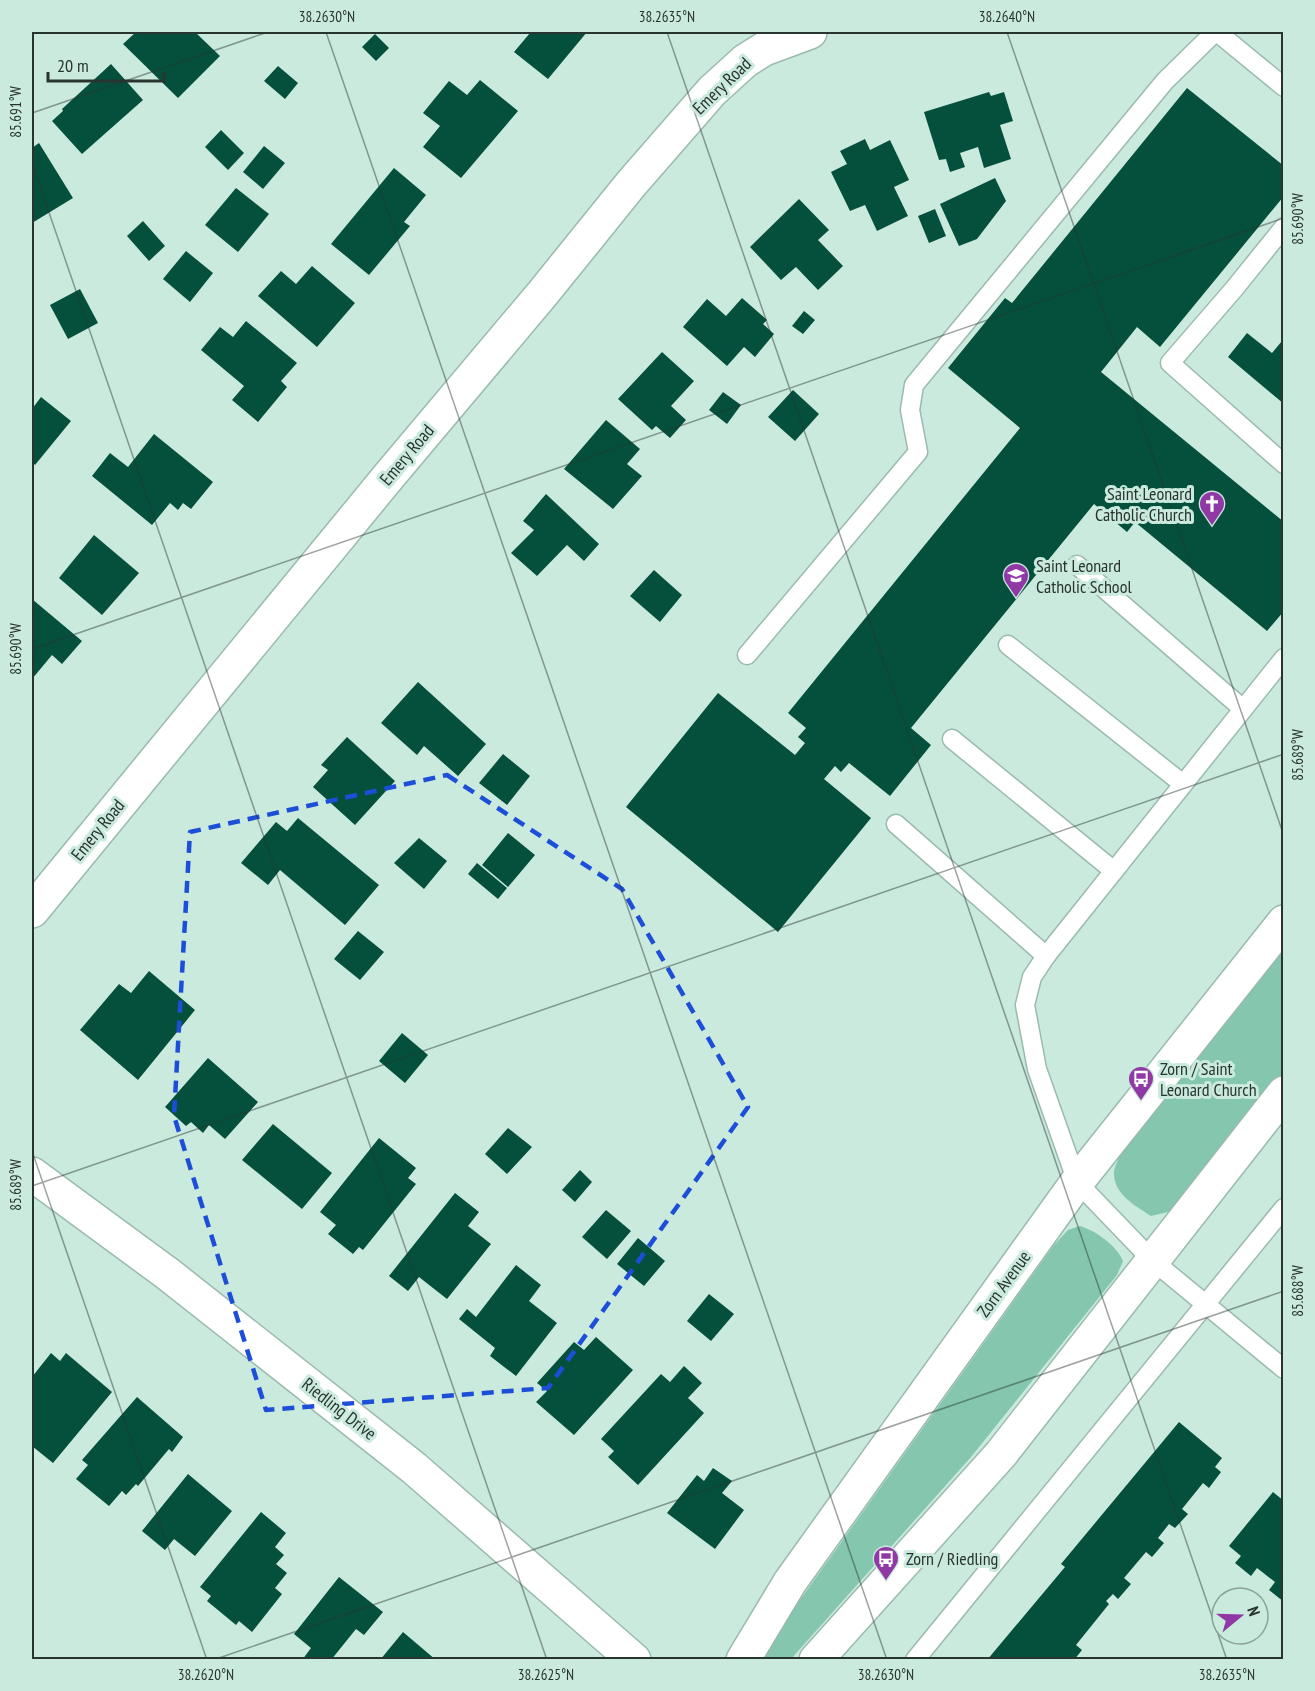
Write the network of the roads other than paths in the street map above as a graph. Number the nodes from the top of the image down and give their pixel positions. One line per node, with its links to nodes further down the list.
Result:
1 (810, 32): 15 (street, Emery Road)
2 (1216, 32): 3 (lane); 8 (lane)
3 (1284, 87)
4 (1284, 227): 5 (lane)
5 (1284, 464)
6 (1077, 564): 10 (lane)
7 (1008, 645): 12 (lane)
8 (747, 655)
9 (1284, 658): 10 (lane)
10 (1243, 709): 12 (lane)
11 (952, 739): 14 (lane)
12 (1183, 784): 14 (lane)
13 (896, 824): 17 (lane)
14 (1114, 871): 17 (lane)
15 (32, 911)
16 (1284, 922): 20 (street, Zorn Avenue)
17 (1046, 956): 20 (lane)
18 (1284, 1093): 22 (street)
19 (32, 1174): 25 (street, Riedling Drive)
20 (1077, 1182): 22 (lane); 26 (street, Zorn Avenue)
21 (1284, 1208): 23 (lane)
22 (1152, 1260): 23 (lane); 27 (street)
23 (1206, 1305): 24 (lane); 28 (lane)
24 (1284, 1369)
25 (634, 1659)
26 (743, 1659)
27 (816, 1659)
28 (915, 1659)

